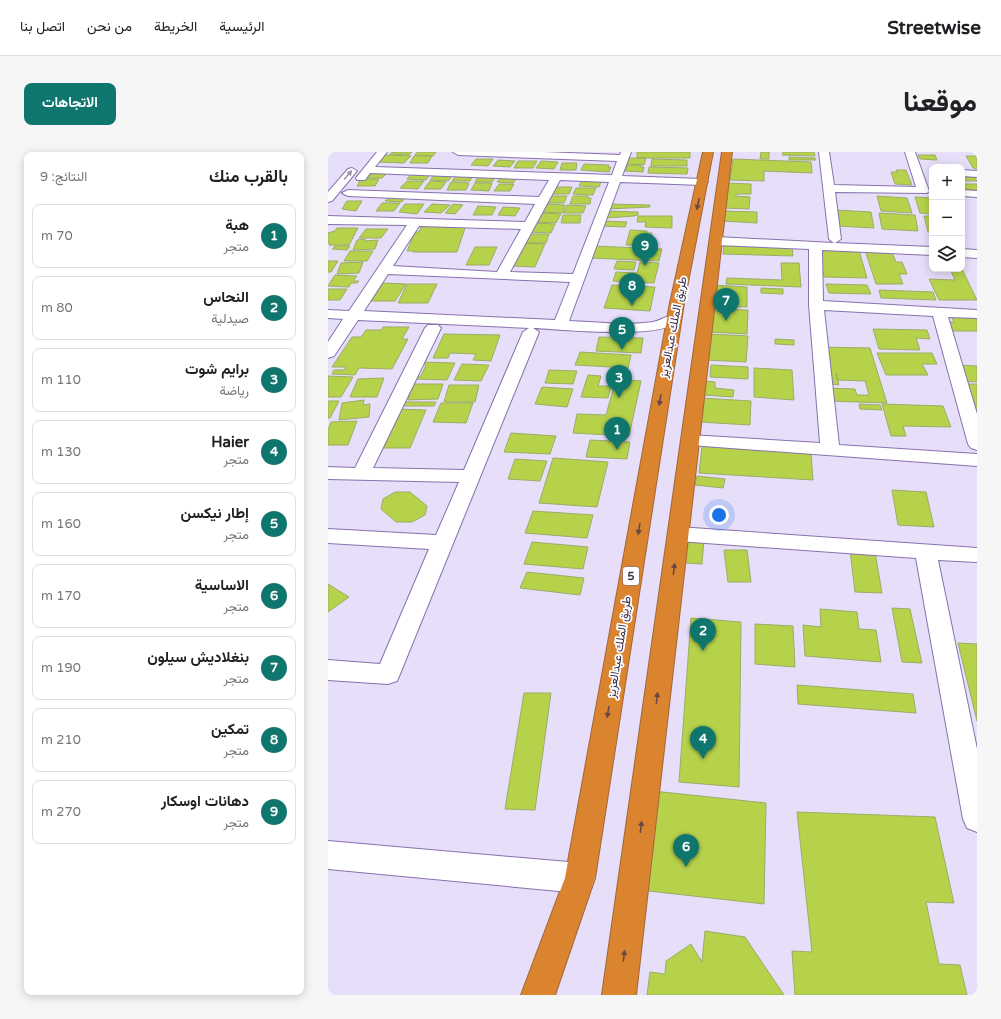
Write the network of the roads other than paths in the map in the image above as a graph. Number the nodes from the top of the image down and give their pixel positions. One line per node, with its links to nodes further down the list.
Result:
1 (369, 152): 23 (street, one-way to 1)
2 (382, 152): 10 (street)
3 (458, 152): 8 (street)
4 (708, 152): 18 (highway, طريق الملك عبدالعزيز / 5)
5 (727, 152): 28 (highway)
6 (824, 152): 19 (street)
7 (910, 152): 11 (street)
8 (625, 155): 17 (street)
9 (447, 157): 12 (street)
10 (367, 170): 12 (street); 24 (street)
11 (916, 171): 13 (street); 20 (street)
12 (435, 172): 16 (street)
13 (929, 172)
14 (965, 173): 15 (street)
15 (977, 174)
16 (556, 177): 17 (street); 24 (street)
17 (617, 179): 18 (street); 39 (street)
18 (702, 182): 44 (highway, طريق الملك عبدالعزيز / 5, one-way to 44)
19 (829, 188): 20 (street); 29 (street)
20 (927, 191)
21 (965, 193): 22 (street)
22 (977, 194)
23 (328, 199)
24 (543, 201): 27 (street)
25 (330, 216): 26 (street)
26 (415, 222): 27 (street); 37 (street)
27 (529, 226): 38 (street)
28 (716, 237): 29 (street); 32 (street); 53 (highway)
29 (835, 239): 30 (street)
30 (929, 244)
31 (965, 245): 33 (street)
32 (815, 246): 34 (street); 40 (street)
33 (977, 246)
34 (929, 251)
35 (965, 253): 36 (street)
36 (977, 254)
37 (384, 270): 38 (street); 45 (street)
38 (501, 276): 39 (street)
39 (578, 278): 47 (street)
40 (816, 305): 41 (street); 55 (street)
41 (939, 312): 43 (street); 54 (street)
42 (328, 314): 45 (street)
43 (977, 314)
44 (674, 319): 50 (street); 51 (highway, طريق الملك عبدالعزيز / 5)
45 (350, 320): 46 (street); 47 (street); 48 (street); 52 (street)
46 (328, 324)
47 (560, 326): 50 (street)
48 (433, 328): 49 (street); 58 (street)
49 (531, 332): 50 (street); 59 (street)
50 (636, 332): 51 (street)
51 (669, 347): 68 (highway, طريق الملك عبدالعزيز / 5, one-way to 68)
52 (328, 353)
53 (690, 440): 55 (street); 60 (highway)
54 (977, 444)
55 (830, 450): 56 (street)
56 (977, 460)
57 (328, 473): 58 (street)
58 (361, 474): 59 (street)
59 (470, 476): 62 (street)
60 (678, 534): 63 (street); 70 (highway, one-way to 60)
61 (328, 536): 62 (street)
62 (443, 543): 65 (street)
63 (926, 552): 64 (street); 66 (street)
64 (977, 556)
65 (328, 670)
66 (977, 819)
67 (328, 854): 68 (street)
68 (580, 878): 69 (highway, طريق الملك عبدالعزيز / 5)
69 (538, 995)
70 (619, 995)

